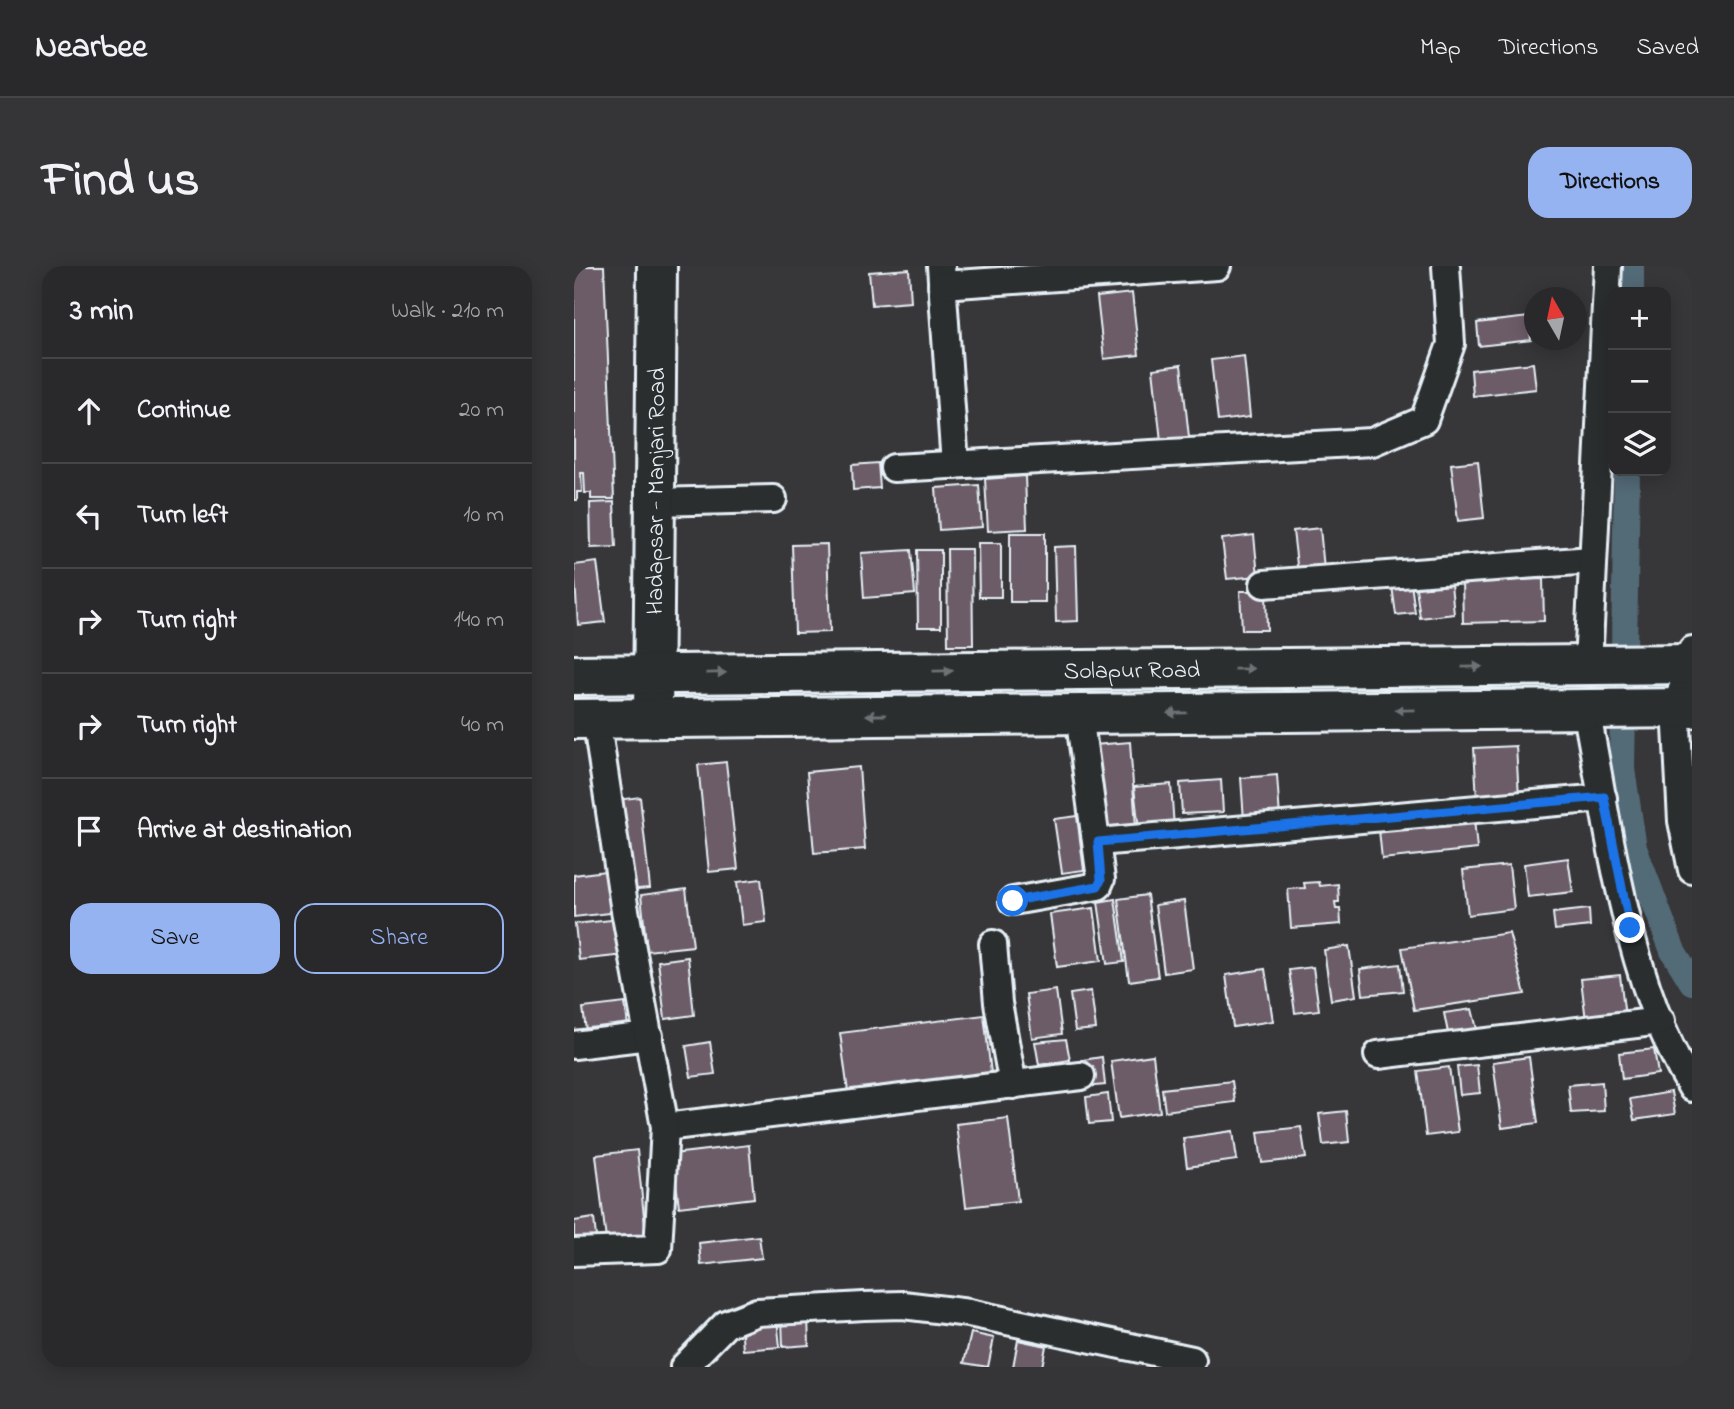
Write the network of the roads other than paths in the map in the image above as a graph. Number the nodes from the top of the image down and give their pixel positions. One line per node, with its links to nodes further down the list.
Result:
1 (657, 266): 9 (main road, Hadapsar - Manjari Road)
2 (1217, 266): 5 (street)
3 (1446, 266): 6 (street)
4 (1608, 266): 10 (street)
5 (942, 276): 6 (street)
6 (955, 465): 7 (street)
7 (894, 468)
8 (773, 499): 9 (street)
9 (654, 502): 14 (main road, Hadapsar - Manjari Road)
10 (1592, 561): 11 (street); 13 (street)
11 (1264, 584)
12 (1685, 660): 13 (main road, Solapur Road); 16 (street)
13 (1592, 665): 14 (main road, Solapur Road, one-way to 13)
14 (655, 674): 15 (main road, Solapur Road); 19 (main road, Hadapsar - Manjari Road)
15 (574, 675)
16 (1678, 708): 17 (main road, Solapur Road); 23 (street)
17 (1591, 709): 18 (main road, Solapur Road, one-way to 18); 21 (street)
18 (1079, 714): 19 (main road, Solapur Road, one-way to 19); 22 (street)
19 (653, 717): 20 (main road, Solapur Road)
20 (585, 718): 27 (street)
21 (1604, 797): 22 (street); 26 (street)
22 (1098, 842): 24 (street)
23 (1692, 870)
24 (1013, 901)
25 (993, 944): 31 (street)
26 (1661, 1021): 29 (street); 32 (street)
27 (649, 1036): 28 (street); 33 (street)
28 (574, 1045)
29 (1378, 1055)
30 (1081, 1076): 31 (street)
31 (1013, 1085): 33 (street)
32 (1692, 1088)
33 (666, 1127): 34 (street)
34 (574, 1252)
35 (1192, 1360): 36 (street)
36 (684, 1367)

